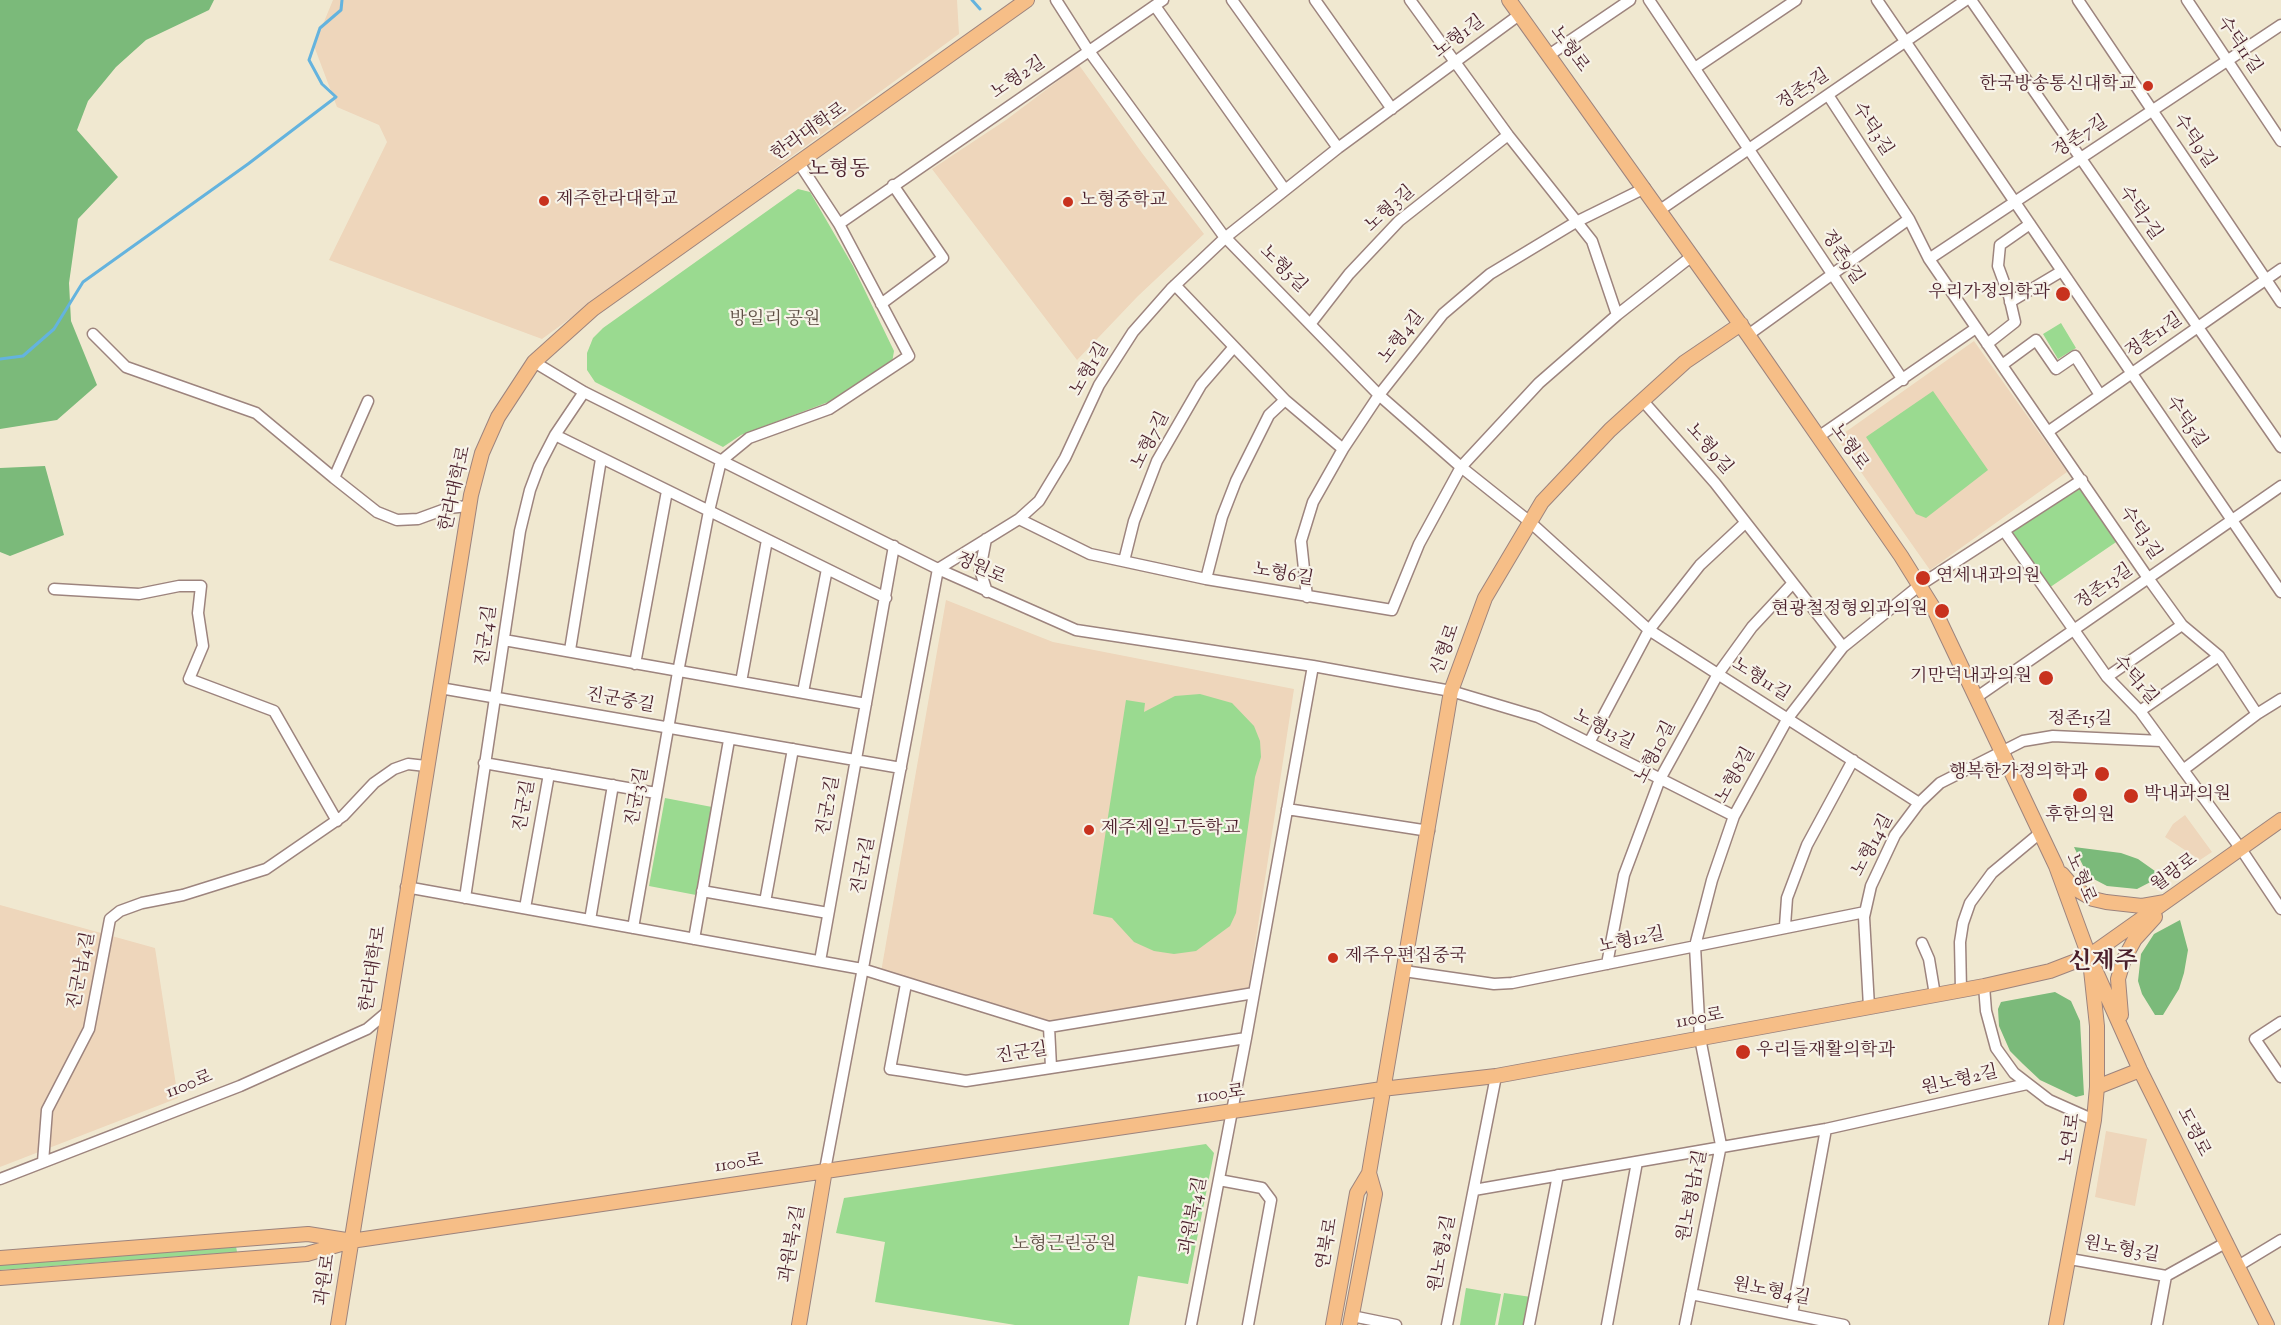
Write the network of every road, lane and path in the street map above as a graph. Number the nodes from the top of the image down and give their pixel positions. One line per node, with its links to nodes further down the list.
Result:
1 (1027, 0): 32 (main road, 한라대학로)
2 (1056, 0): 19 (street, 노형5길)
3 (1232, 0): 29 (street)
4 (1315, 0): 25 (street)
5 (1410, 0): 22 (street)
6 (1509, 0): 16 (main road, 노형로)
7 (1630, 0): 20 (street)
8 (1649, 0): 23 (street, 정존9길)
9 (1796, 0): 23 (street)
10 (1876, 0): 18 (street, 수덕5길)
11 (1966, 0): 18 (street, 정존5길)
12 (1971, 0): 31 (street, 수덕7길)
13 (2078, 0): 26 (street, 수덕9길)
14 (2187, 0): 21 (street, 수덕11길)
15 (1159, 3): 19 (street, 노형2길); 35 (street)
16 (1519, 15): 20 (main road, 노형로); 22 (street, 노형1길)
17 (2281, 25): 21 (street, 정존7길)
18 (1905, 42): 24 (street, 정존5길); 36 (street, 수덕5길)
19 (1089, 51): 33 (street, 노형2길); 42 (street, 노형5길)
20 (1549, 55): 34 (main road, 노형로)
21 (2228, 61): 26 (street, 정존7길); 28 (street, 수덕11길)
22 (1455, 62): 25 (street, 노형1길); 27 (street)
23 (1695, 68): 30 (street, 정존9길)
24 (1828, 95): 30 (street, 정존5길); 38 (street, 수덕3길)
25 (1392, 109): 29 (street, 노형1길)
26 (2152, 111): 31 (street, 정존7길); 48 (street, 수덕9길)
27 (1508, 135): 39 (street); 54 (street, 노형3길)
28 (2281, 141)
29 (1338, 148): 35 (street, 노형1길)
30 (1749, 149): 37 (street, 정존5길); 47 (street, 정존9길)
31 (2079, 159): 36 (street, 정존7길); 55 (street, 수덕7길)
32 (799, 163): 40 (street); 61 (main road, 한라대학로)
33 (893, 186): 40 (street, 노형2길); 52 (street)
34 (1645, 188): 37 (main road, 노형로); 39 (street, 노형4길)
35 (1285, 190): 42 (street, 노형1길)
36 (2014, 201): 41 (street, 수덕5길); 44 (street, 정존7길)
37 (1660, 210): 43 (main road, 노형로)
38 (1909, 219): 44 (street, 수덕3길); 47 (street)
39 (1576, 222): 53 (street); 66 (street, 노형4길)
40 (839, 224): 52 (street)
41 (2030, 224): 46 (street, 수덕5길); 50 (street)
42 (1226, 237): 49 (street, 노형1길); 54 (street, 노형5길)
43 (1692, 256): 53 (street); 57 (main road, 노형로)
44 (1929, 259): 56 (street, 수덕3길)
45 (2281, 269): 48 (street, 정존11길)
46 (2062, 271): 50 (street); 63 (street, 수덕5길)
47 (1832, 273): 57 (street); 64 (street, 정존9길)
48 (2266, 280): 51 (street, 수덕9길); 55 (street, 정존11길)
49 (1175, 285): 60 (street); 85 (street, 노형1길)
50 (2010, 302): 59 (street)
51 (2281, 302)
52 (881, 304): 77 (street)
53 (1617, 315): 78 (street)
54 (1311, 323): 66 (street, 노형5길)
55 (2198, 327): 63 (street, 정존11길); 74 (street, 수덕7길)
56 (1976, 328): 59 (street, 수덕3길); 64 (street)
57 (1744, 330): 70 (main road, 신형로); 73 (main road, 노형로)
58 (93, 334): 79 (street)
59 (1987, 344): 62 (street, 수덕3길)
60 (1233, 348): 68 (street); 93 (street, 노형7길)
61 (534, 362): 65 (street, 정원로); 83 (main road, 한라대학로)
62 (2002, 365): 67 (street); 71 (street, 수덕3길)
63 (2132, 373): 67 (street, 정존11길); 86 (street, 수덕5길)
64 (1903, 380): 73 (street)
65 (584, 392): 72 (street, 진군4길); 77 (street, 정원로)
66 (1379, 395): 75 (street, 노형4길); 78 (street, 노형5길)
67 (2100, 395): 71 (street, 정존11길)
68 (1285, 400): 75 (street); 97 (street)
69 (368, 401): 79 (street)
70 (1642, 401): 87 (main road, 신형로); 88 (street, 노형9길)
71 (2049, 431): 80 (street, 수덕3길)
72 (555, 435): 76 (street); 108 (street, 진군4길)
73 (1818, 437): 99 (main road, 노형로)
74 (2281, 447)
75 (1343, 448): 103 (street, 노형4길)
76 (601, 459): 82 (street); 110 (street)
77 (721, 461): 84 (street, 진군3길); 92 (street, 정원로)
78 (1461, 467): 87 (street, 노형5길); 103 (street, 노형6길)
79 (334, 478): 83 (street)
80 (2082, 480): 89 (street); 96 (street, 수덕3길)
81 (2281, 486): 86 (street, 정존13길)
82 (667, 491): 84 (street); 112 (street)
83 (469, 506): 118 (main road, 한라대학로)
84 (708, 511): 91 (street); 114 (street, 진군3길)
85 (1019, 519): 90 (street, 노형1길); 93 (street, 노형6길)
86 (2232, 520): 96 (street, 정존13길); 102 (street, 수덕5길)
87 (1530, 522): 106 (street, 노형11길); 119 (main road, 신형로)
88 (1745, 523): 98 (street, 노형9길); 106 (street)
89 (2005, 532): 99 (street); 107 (street, 수덕1길)
90 (986, 539): 95 (street, 노형1길); 101 (street)
91 (767, 540): 94 (street); 117 (street)
92 (894, 546): 95 (street, 정원로); 104 (street, 진군2길)
93 (1124, 561): 97 (street, 노형6길)
94 (827, 569): 104 (street); 120 (street)
95 (938, 569): 101 (street, 정원로); 138 (street, 진군1길)
96 (2148, 578): 105 (street, 수덕3길); 107 (street, 정존13길)
97 (1206, 579): 103 (street, 노형6길)
98 (1792, 583): 109 (street, 노형9길); 115 (street, 노형10길)
99 (1920, 585): 109 (street, 노형8길); 122 (main road, 노형로)
100 (54, 588): 148 (street)
101 (987, 591): 113 (street, 정원로)
102 (2281, 592)
103 (1307, 597)
104 (886, 598): 124 (street, 진군2길)
105 (2182, 625): 111 (street, 수덕3길); 116 (street)
106 (1649, 630): 115 (street, 노형11길); 130 (street)
107 (2074, 630): 116 (street, 수덕1길); 122 (street, 정존13길)
108 (504, 640): 110 (street); 121 (street, 진군4길)
109 (1843, 647): 127 (street, 노형8길)
110 (570, 650): 112 (street)
111 (2219, 656): 125 (street); 126 (street, 수덕3길)
112 (636, 664): 114 (street)
113 (1313, 666): 119 (street, 정원로); 145 (street)
114 (678, 672): 117 (street); 128 (street, 진군3길)
115 (1718, 674): 127 (street, 노형11길); 141 (street, 노형10길)
116 (2107, 677): 125 (street, 수덕1길)
117 (741, 681): 120 (street)
118 (440, 688): 121 (street, 진군중길); 137 (main road, 한라대학로)
119 (1451, 690): 130 (street, 노형13길); 149 (main road, 신형로)
120 (803, 692): 124 (street)
121 (496, 697): 128 (street, 진군중길); 136 (street, 진군4길)
122 (1977, 697): 133 (main road, 노형로)
123 (2281, 699): 126 (street)
124 (866, 704): 134 (street, 진군2길)
125 (2140, 711): 131 (street, 수덕1길)
126 (2257, 714): 139 (street)
127 (1788, 718): 135 (street, 노형11길); 146 (street, 노형8길)
128 (668, 728): 129 (street, 진군중길); 143 (street, 진군3길)
129 (729, 740): 132 (street, 진군중길); 154 (street)
130 (1590, 741): 141 (street, 노형13길)
131 (2161, 741): 133 (street, 정존15길); 139 (street, 수덕1길)
132 (793, 749): 134 (street, 진군중길); 157 (street)
133 (2003, 751): 144 (street, 노형14길); 150 (main road, 노형로)
134 (855, 759): 138 (street, 진군중길); 161 (street, 진군2길)
135 (1853, 760): 144 (street, 노형11길); 163 (street)
136 (484, 763): 140 (street, 진군길); 155 (street, 진군4길)
137 (426, 766): 148 (street, 진군남4길); 153 (main road, 한라대학로)
138 (901, 768): 171 (street, 진군1길)
139 (2183, 770): 151 (street, 수덕1길)
140 (549, 774): 142 (street); 158 (street, 진군길)
141 (1660, 779): 146 (street, 노형13길); 170 (street, 노형10길)
142 (613, 785): 143 (street); 162 (street)
143 (656, 793): 164 (street, 진군3길)
144 (1919, 803): 160 (street, 노형14길)
145 (1287, 809): 149 (street); 176 (street)
146 (1734, 816): 167 (street, 노형8길)
147 (2281, 820): 151 (main road, 월랑로)
148 (337, 821): 196 (street, 진군남4길)
149 (1429, 831): 172 (main road, 신형로)
150 (2040, 833): 152 (main road, 노형로); 175 (street)
151 (2241, 849): 156 (main road, 월랑로); 159 (street, 수덕1길)
152 (2056, 866): 156 (main road); 168 (main road, 노형로)
153 (406, 887): 155 (street, 진군길); 179 (main road, 한라대학로)
154 (702, 891): 157 (street); 165 (street)
155 (465, 898): 158 (street, 진군길)
156 (2170, 901): 168 (main road, 월랑로); 182 (main road)
157 (765, 902): 161 (street)
158 (525, 908): 162 (street, 진군길)
159 (2281, 909)
160 (1865, 912): 163 (street, 노형12길); 178 (street, 노형14길)
161 (828, 914): 169 (street, 진군2길)
162 (591, 920): 164 (street, 진군길)
163 (1785, 926): 167 (street, 노형12길)
164 (633, 928): 165 (street, 진군길)
165 (694, 939): 169 (street, 진군길)
166 (1922, 943): 177 (street)
167 (1695, 946): 170 (street, 노형12길); 184 (street, 노형8길)
168 (2089, 956): 174 (main road, 1100로); 182 (main road, 도령로); 190 (main road, 노연로)
169 (820, 961): 171 (street, 진군길)
170 (1607, 964): 172 (street, 노형12길)
171 (862, 969): 173 (street, 진군길); 198 (street, 진군1길)
172 (1404, 971): 191 (main road, 신형로)
173 (906, 984): 181 (street, 진군길); 185 (street, 진군길)
174 (1984, 986): 175 (main road, 1100로); 189 (street)
175 (1961, 990): 177 (main road, 1100로)
176 (1254, 993): 181 (street, 진군길); 183 (street)
177 (1935, 995): 178 (main road, 1100로)
178 (1869, 1007): 184 (main road, 1100로)
179 (386, 1013): 196 (street, 1100로); 205 (main road, 한라대학로)
180 (2281, 1022): 188 (street)
181 (1049, 1027): 185 (street)
182 (2123, 1032): 186 (main road, 도령로)
183 (1246, 1038): 185 (street, 진군길); 192 (street)
184 (1700, 1038): 187 (main road, 1100로); 195 (street, 원노형남1길)
185 (1050, 1067)
186 (2140, 1070): 190 (main road); 206 (main road, 도령로)
187 (1496, 1076): 191 (main road, 1100로); 203 (street, 원노형2길)
188 (2281, 1077)
189 (2027, 1084): 193 (street, 원노형2길); 194 (street, 원노형2길)
190 (2097, 1088): 193 (main road, 노연로)
191 (1382, 1089): 192 (main road, 1100로); 199 (main road, 연북로)
192 (1231, 1113): 198 (main road, 1100로); 202 (street, 과원북4길)
193 (2094, 1120): 208 (main road, 노연로)
194 (1826, 1129): 195 (street, 원노형2길); 213 (street)
195 (1721, 1145): 197 (street, 원노형2길); 212 (street, 원노형남1길)
196 (43, 1162): 201 (street, 1100로)
197 (1637, 1162): 200 (street, 원노형2길); 223 (street)
198 (825, 1170): 205 (main road, 1100로); 216 (main road, 과원북2길)
199 (1369, 1173): 214 (main road, 연북로); 219 (main road, 연북로)
200 (1558, 1174): 203 (street, 원노형2길); 222 (street)
201 (0, 1179)
202 (1219, 1180): 217 (street, 과원북4길); 218 (street)
203 (1474, 1190): 221 (street, 원노형2길)
204 (2281, 1240): 209 (street)
205 (351, 1241): 207 (main road, 1100로); 211 (main road, 1100로); 215 (main road, 과원로)
206 (2227, 1242): 209 (main road, 도령로); 210 (street, 원노형3길)
207 (0, 1258)
208 (2070, 1259): 210 (street, 원노형3길); 226 (main road, 노연로)
209 (2238, 1266): 228 (main road, 도령로)
210 (2166, 1276): 227 (street, 원노형3길)
211 (0, 1278)
212 (1691, 1294): 213 (street, 원노형4길); 224 (street, 원노형남1길)
213 (1792, 1314): 225 (street, 원노형4길)
214 (1351, 1321): 220 (street)
215 (338, 1325)
216 (799, 1325)
217 (1191, 1325)
218 (1248, 1325)
219 (1333, 1325)
220 (1396, 1325)
221 (1447, 1325)
222 (1529, 1325)
223 (1607, 1325)
224 (1685, 1325)
225 (1844, 1325)
226 (2056, 1325)
227 (2157, 1325)
228 (2267, 1325)

